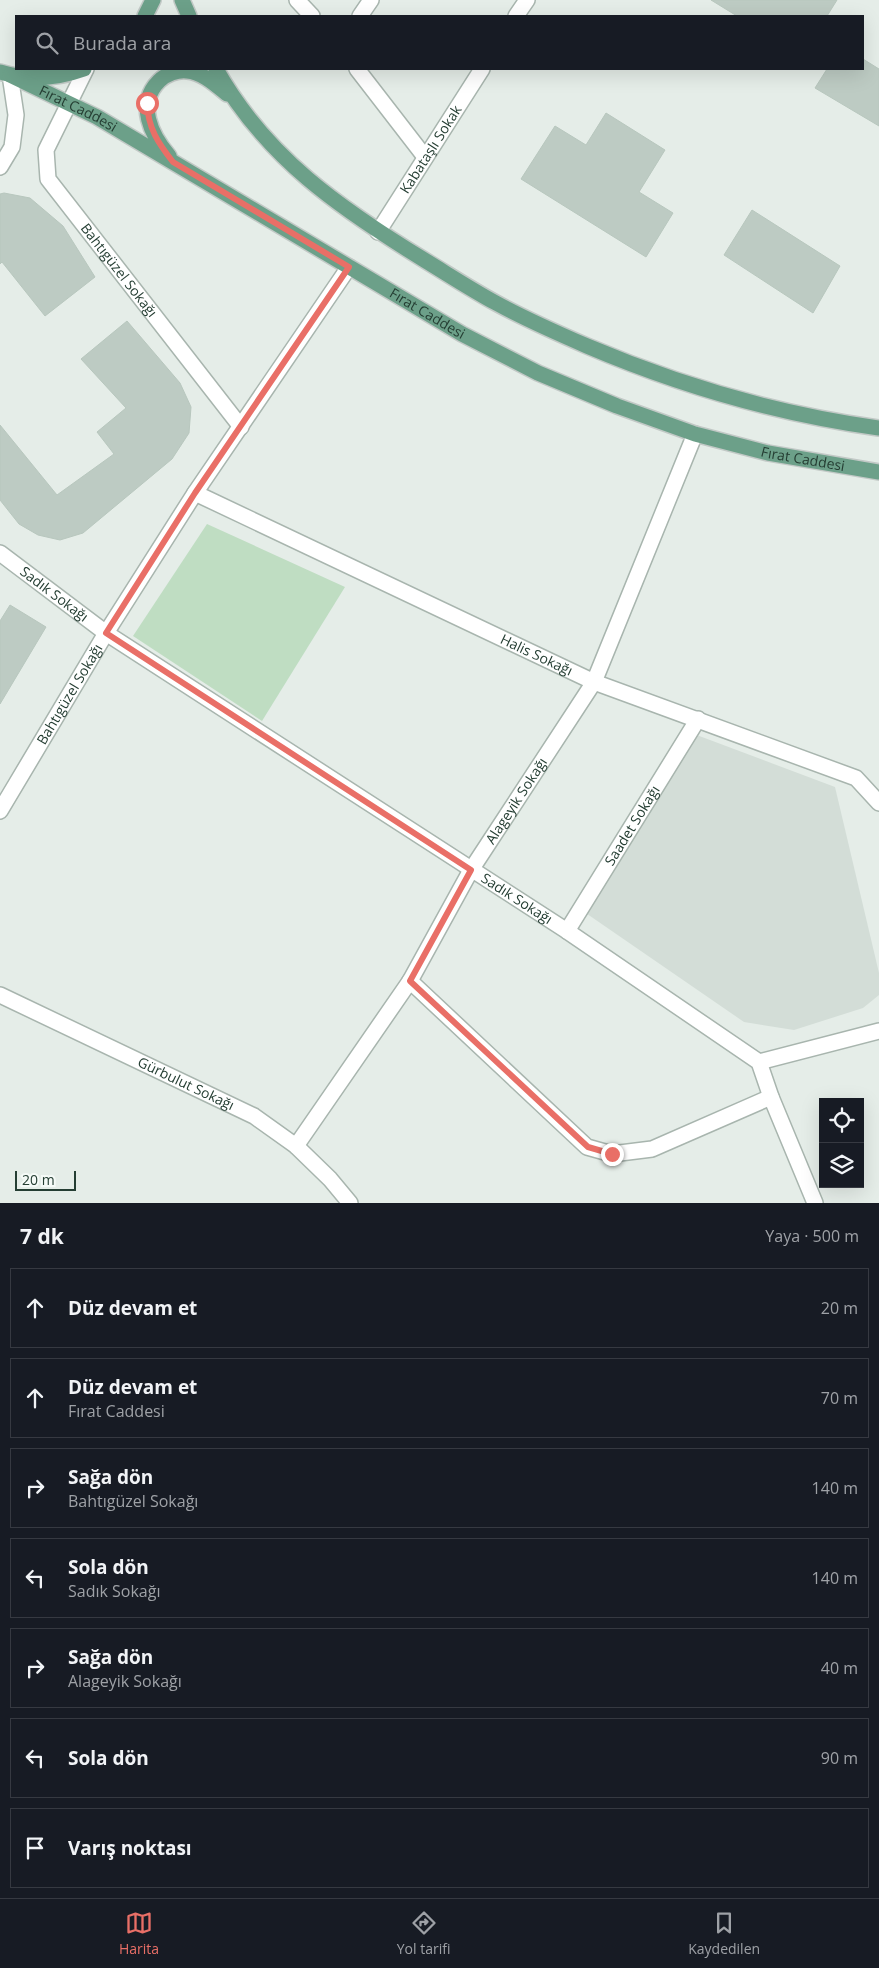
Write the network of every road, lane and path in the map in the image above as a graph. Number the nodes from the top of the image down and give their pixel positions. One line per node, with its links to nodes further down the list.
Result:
1 (153, 0): 6 (main road)
2 (182, 0): 7 (main road)
3 (297, 0): 8 (street)
4 (371, 0): 9 (street)
5 (527, 0): 10 (street)
6 (146, 15)
7 (189, 15)
8 (311, 15)
9 (361, 15)
10 (517, 15)
11 (82, 70): 16 (main road)
12 (85, 70): 17 (street, Bahtıgüzel Sokağı)
13 (217, 70): 18 (main road)
14 (357, 70): 19 (street)
15 (481, 70): 19 (street, Kabataşlı Sokak)
16 (5, 74): 17 (main road, Fırat Caddesi); 21 (street)
17 (70, 103): 20 (main road, Fırat Caddesi); 24 (street, Bahtıgüzel Sokağı)
18 (237, 103): 20 (main road); 22 (main road)
19 (425, 157): 22 (street, Kabataşlı Sokak)
20 (173, 162): 23 (main road, Fırat Caddesi)
21 (0, 167)
22 (378, 232): 25 (main road)
23 (349, 267): 24 (street, Bahtıgüzel Sokağı); 26 (main road, Fırat Caddesi)
24 (241, 427): 28 (street, Bahtıgüzel Sokağı)
25 (879, 428)
26 (695, 434): 27 (main road, Fırat Caddesi); 31 (street, Alageyik Sokağı)
27 (879, 472)
28 (195, 493): 30 (street, Bahtıgüzel Sokağı); 31 (street, Halis Sokağı)
29 (0, 552): 30 (street, Sadık Sokağı)
30 (106, 633): 34 (street, Bahtıgüzel Sokağı); 35 (street, Sadık Sokağı)
31 (594, 682): 32 (street, Halis Sokağı); 35 (street, Alageyik Sokağı)
32 (698, 719): 33 (street, Halis Sokağı); 36 (street, Saadet Sokağı)
33 (879, 803)
34 (0, 812)
35 (471, 870): 36 (street, Sadık Sokağı); 37 (street, Alageyik Sokağı)
36 (567, 931): 40 (street, Sadık Sokağı)
37 (410, 981): 41 (street); 42 (street, Alageyik Sokağı)
38 (0, 995): 42 (street, Gürbulut Sokağı)
39 (879, 1032): 40 (street)
40 (760, 1062): 41 (street)
41 (771, 1096): 44 (street)
42 (296, 1146): 43 (street, Gürbulut Sokağı)
43 (350, 1203)
44 (815, 1203)

